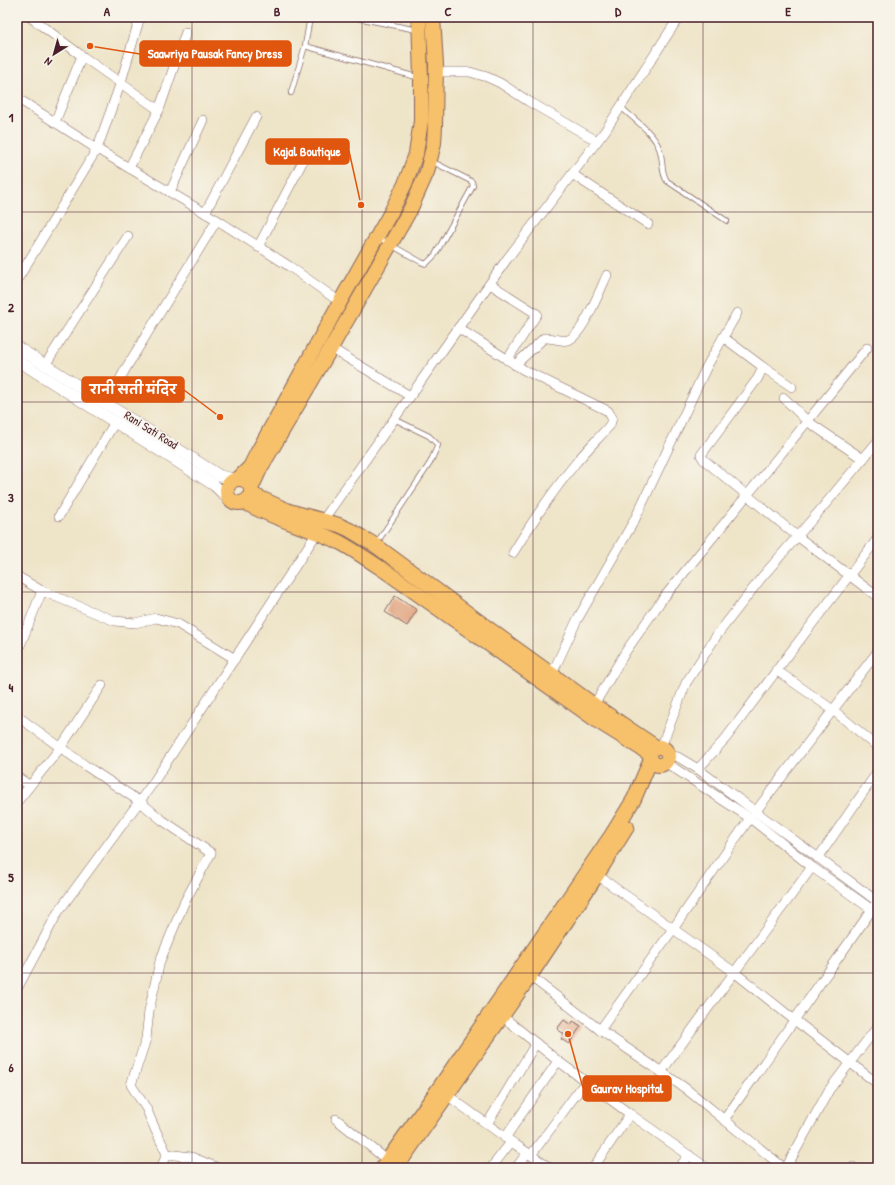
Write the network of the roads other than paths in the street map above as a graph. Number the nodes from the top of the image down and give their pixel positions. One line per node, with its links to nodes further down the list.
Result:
1 (30, 17): 10 (street)
2 (140, 17): 13 (street)
3 (310, 17): 9 (lane)
4 (353, 17): 7 (lane)
5 (433, 17): 11 (main road)
6 (679, 17): 16 (street)
7 (419, 24): 12 (main road)
8 (186, 32): 17 (street)
9 (305, 46): 12 (lane); 14 (lane)
10 (82, 56): 13 (street); 20 (street)
11 (436, 76): 12 (lane); 21 (street); 25 (main road)
12 (421, 78): 24 (main road)
13 (121, 82): 17 (street); 22 (street)
14 (290, 93)
15 (17, 98): 20 (street)
16 (621, 107): 21 (street); 31 (lane)
17 (158, 110): 26 (street)
18 (256, 117): 29 (street)
19 (203, 120): 28 (street)
20 (55, 122): 22 (street)
21 (598, 141): 27 (street)
22 (97, 149): 26 (street); 38 (street)
23 (344, 153): 36 (street)
24 (416, 154): 25 (lane); 34 (main road)
25 (430, 161): 35 (main road); 35 (lane)
26 (129, 168): 28 (street)
27 (572, 174): 32 (street); 39 (street)
28 (170, 192): 29 (street)
29 (205, 213): 30 (street)
30 (217, 220): 36 (street); 54 (street)
31 (727, 221)
32 (648, 224)
33 (128, 236): 49 (street)
34 (377, 237): 35 (lane); 40 (main road)
35 (390, 244): 45 (main road)
36 (258, 246): 40 (street)
37 (607, 275): 48 (street)
38 (17, 280)
39 (490, 284): 42 (street); 48 (street)
40 (340, 302): 60 (main road)
41 (737, 313): 43 (street)
42 (458, 328): 48 (street); 52 (street)
43 (724, 337): 50 (street); 79 (street)
44 (17, 347): 49 (street)
45 (332, 348): 52 (street); 61 (main road)
46 (867, 348): 56 (street)
47 (17, 360): 57 (street, Rani Sati Road)
48 (511, 362): 70 (street)
49 (45, 365): 54 (street)
50 (763, 367): 51 (street); 62 (street)
51 (792, 387)
52 (410, 396): 55 (street)
53 (784, 398): 56 (street)
54 (107, 404): 60 (street)
55 (394, 419): 65 (street); 69 (lane)
56 (807, 421): 59 (street); 62 (street)
57 (115, 422): 63 (street, Rani Sati Road); 64 (street)
58 (878, 441): 59 (street)
59 (863, 459): 67 (street)
60 (237, 479): 61 (main road); 63 (main road)
61 (248, 495): 63 (main road); 65 (main road); 66 (main road)
62 (747, 495): 67 (street); 81 (street)
63 (228, 498)
64 (59, 516)
65 (323, 520): 66 (street); 69 (main road)
66 (317, 533): 77 (street); 86 (main road)
67 (797, 536): 71 (street); 86 (street)
68 (878, 538): 71 (street)
69 (375, 545): 79 (main road)
70 (513, 553)
71 (849, 575): 74 (street); 78 (street)
72 (17, 576): 73 (street)
73 (42, 591): 76 (street); 77 (street)
74 (878, 597)
75 (878, 651): 82 (street)
76 (17, 653)
77 (234, 659): 91 (street)
78 (776, 670): 82 (street); 87 (street)
79 (552, 674): 81 (main road)
80 (102, 685): 84 (street)
81 (594, 705): 86 (main road)
82 (833, 710): 85 (street); 93 (street)
83 (17, 716): 84 (street)
84 (61, 747): 90 (street); 91 (street)
85 (878, 747)
86 (658, 756): 87 (street); 93 (street); 96 (main road); 122 (main road)
87 (698, 769): 93 (street)
88 (878, 770): 94 (street)
89 (17, 777): 90 (street)
90 (29, 785): 92 (street)
91 (139, 801): 102 (street); 119 (street)
92 (17, 802)
93 (753, 815): 94 (street); 95 (street); 99 (street)
94 (818, 858): 97 (street)
95 (812, 867): 98 (street); 100 (street)
96 (597, 875): 99 (street); 101 (main road)
97 (878, 902): 98 (street)
98 (875, 912): 104 (street)
99 (672, 929): 100 (street); 106 (street)
100 (734, 972): 104 (street); 110 (street)
101 (530, 976): 103 (main road); 106 (street)
102 (18, 984)
103 (502, 1016): 107 (street); 113 (main road)
104 (794, 1020): 109 (street); 116 (street)
105 (878, 1026): 109 (street)
106 (600, 1030): 110 (street)
107 (536, 1043): 108 (street); 117 (street)
108 (558, 1062): 111 (street); 118 (street)
109 (850, 1062): 112 (street); 131 (street)
110 (661, 1072): 116 (street)
111 (586, 1080): 114 (street); 120 (street)
112 (878, 1084)
113 (447, 1095): 117 (street); 122 (main road)
114 (630, 1114): 121 (street); 128 (street)
115 (336, 1119): 122 (street)
116 (724, 1120): 131 (street)
117 (487, 1124): 118 (street)
118 (508, 1140): 120 (street); 125 (street)
119 (167, 1154): 123 (street); 124 (street)
120 (529, 1154): 126 (street); 127 (street)
121 (689, 1155): 129 (street); 130 (street)
122 (388, 1165)
123 (161, 1168)
124 (218, 1168)
125 (491, 1168)
126 (516, 1168)
127 (550, 1168)
128 (593, 1168)
129 (679, 1168)
130 (707, 1168)
131 (785, 1168)

